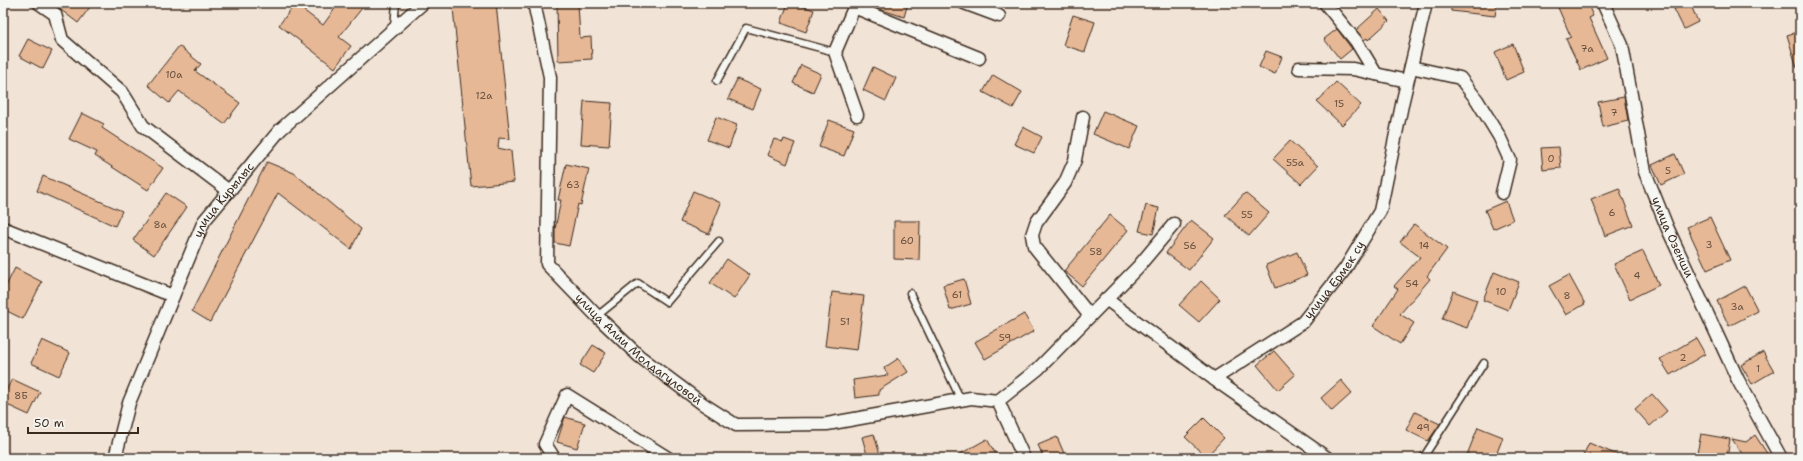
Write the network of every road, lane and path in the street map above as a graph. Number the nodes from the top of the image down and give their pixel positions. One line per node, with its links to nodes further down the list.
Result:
1 (39, 3): 21 (street)
2 (396, 3): 11 (lane)
3 (423, 3): 11 (street, улица Курылыс)
4 (534, 3): 29 (street, улица Алии Молдагуловой)
5 (964, 3): 10 (street)
6 (1325, 3): 16 (street)
7 (1426, 3): 14 (street, улица Ермек су)
8 (1603, 3): 41 (street, улица Озенши)
9 (855, 5): 12 (street); 13 (street)
10 (999, 16)
11 (394, 29): 21 (street, улица Курылыс)
12 (835, 52): 17 (lane); 19 (street)
13 (979, 58)
14 (1411, 67): 18 (street, улица Ермек су); 22 (street)
15 (1299, 68): 16 (street)
16 (1376, 74): 18 (street)
17 (717, 81)
18 (1407, 81): 32 (street, улица Ермек су)
19 (857, 115)
20 (1083, 117): 30 (street)
21 (229, 191): 27 (street, улица Курылыс)
22 (1502, 193)
23 (1174, 224): 28 (street)
24 (3, 228): 27 (street)
25 (719, 241): 29 (lane)
26 (910, 293): 33 (lane)
27 (173, 296): 35 (street, улица Курылыс)
28 (1106, 300): 30 (street); 32 (street)
29 (597, 316): 33 (street, улица Алии Молдагуловой)
30 (1090, 316): 34 (street)
31 (1484, 363): 40 (lane)
32 (1214, 379): 39 (street)
33 (961, 400): 34 (street, улица Алии Молдагуловой)
34 (998, 401): 38 (street)
35 (115, 458)
36 (554, 458): 37 (street)
37 (668, 458)
38 (1024, 458)
39 (1327, 458)
40 (1423, 458)
41 (1781, 458)

